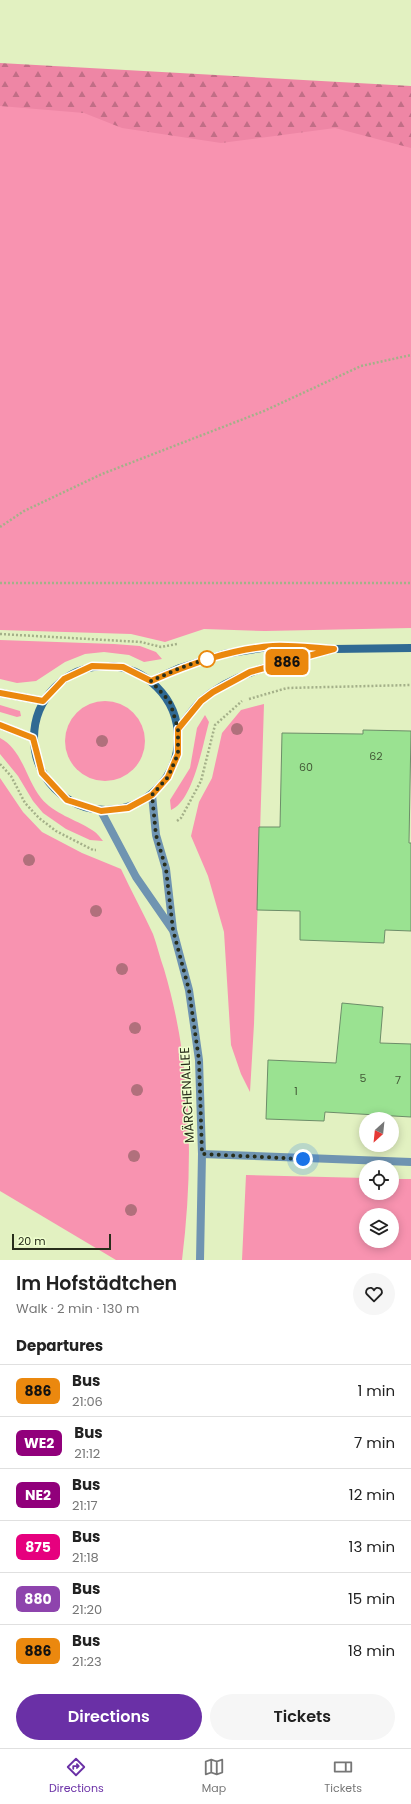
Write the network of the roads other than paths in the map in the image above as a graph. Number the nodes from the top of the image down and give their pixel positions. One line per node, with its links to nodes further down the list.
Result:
1 (411, 648): 2 (street)
2 (334, 649): 3 (street); 7 (street)
3 (151, 681): 5 (street); 7 (street)
4 (0, 693): 5 (street)
5 (43, 701): 8 (street)
6 (0, 725): 8 (street)
7 (178, 729): 9 (street)
8 (33, 738): 10 (street)
9 (152, 795): 10 (street); 11 (street, MÄRCHENALLEE)
10 (101, 811): 11 (street, MÄRCHENALLEE)
11 (173, 930): 12 (street, MÄRCHENALLEE)
12 (202, 1154): 13 (street); 14 (street, MÄRCHENALLEE)
13 (411, 1162)
14 (200, 1260)

